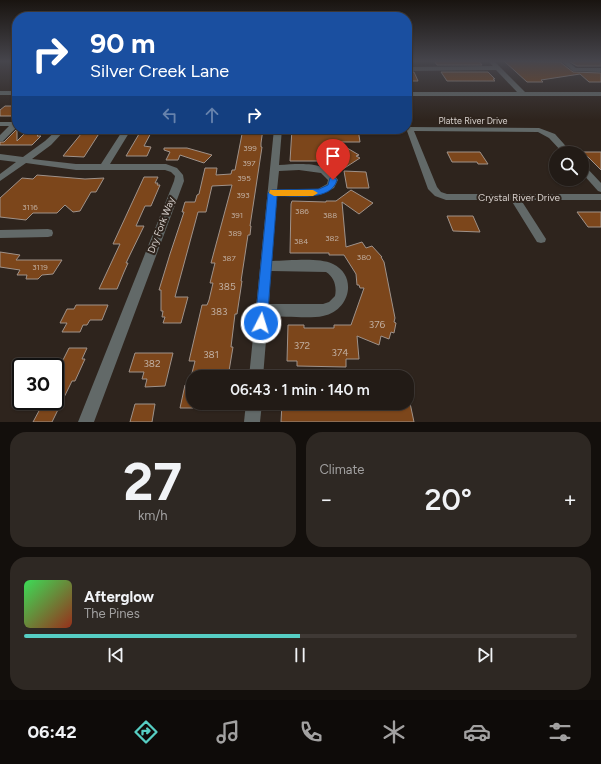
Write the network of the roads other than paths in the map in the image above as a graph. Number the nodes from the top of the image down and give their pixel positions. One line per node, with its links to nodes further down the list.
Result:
1 (510, 81): 5 (street)
2 (0, 93): 3 (street)
3 (12, 93)
4 (412, 94): 5 (street)
5 (523, 94): 6 (street)
6 (601, 94)
7 (0, 124): 8 (street)
8 (12, 124)
9 (12, 127): 15 (street)
10 (412, 130): 16 (street, Platte River Drive)
11 (57, 134): 18 (street)
12 (124, 134): 19 (street)
13 (278, 134): 20 (street)
14 (412, 134): 25 (street, Crystal River Drive)
15 (1, 136)
16 (561, 146)
17 (0, 157): 18 (street, Dry Fork Way)
18 (25, 161): 19 (street, Dry Fork Way); 22 (street)
19 (103, 168): 34 (street, Dry Fork Way)
20 (275, 168): 24 (street); 24 (street)
21 (589, 176): 23 (street)
22 (0, 178)
23 (601, 189)
24 (272, 193): 30 (street)
25 (514, 197): 26 (street, Crystal River Drive); 29 (street)
26 (601, 197)
27 (48, 233): 28 (street)
28 (0, 234)
29 (541, 239)
30 (266, 266): 31 (street); 31 (street)
31 (262, 310): 32 (street)
32 (257, 370)
33 (253, 410): 35 (street)
34 (86, 422)
35 (252, 422)

